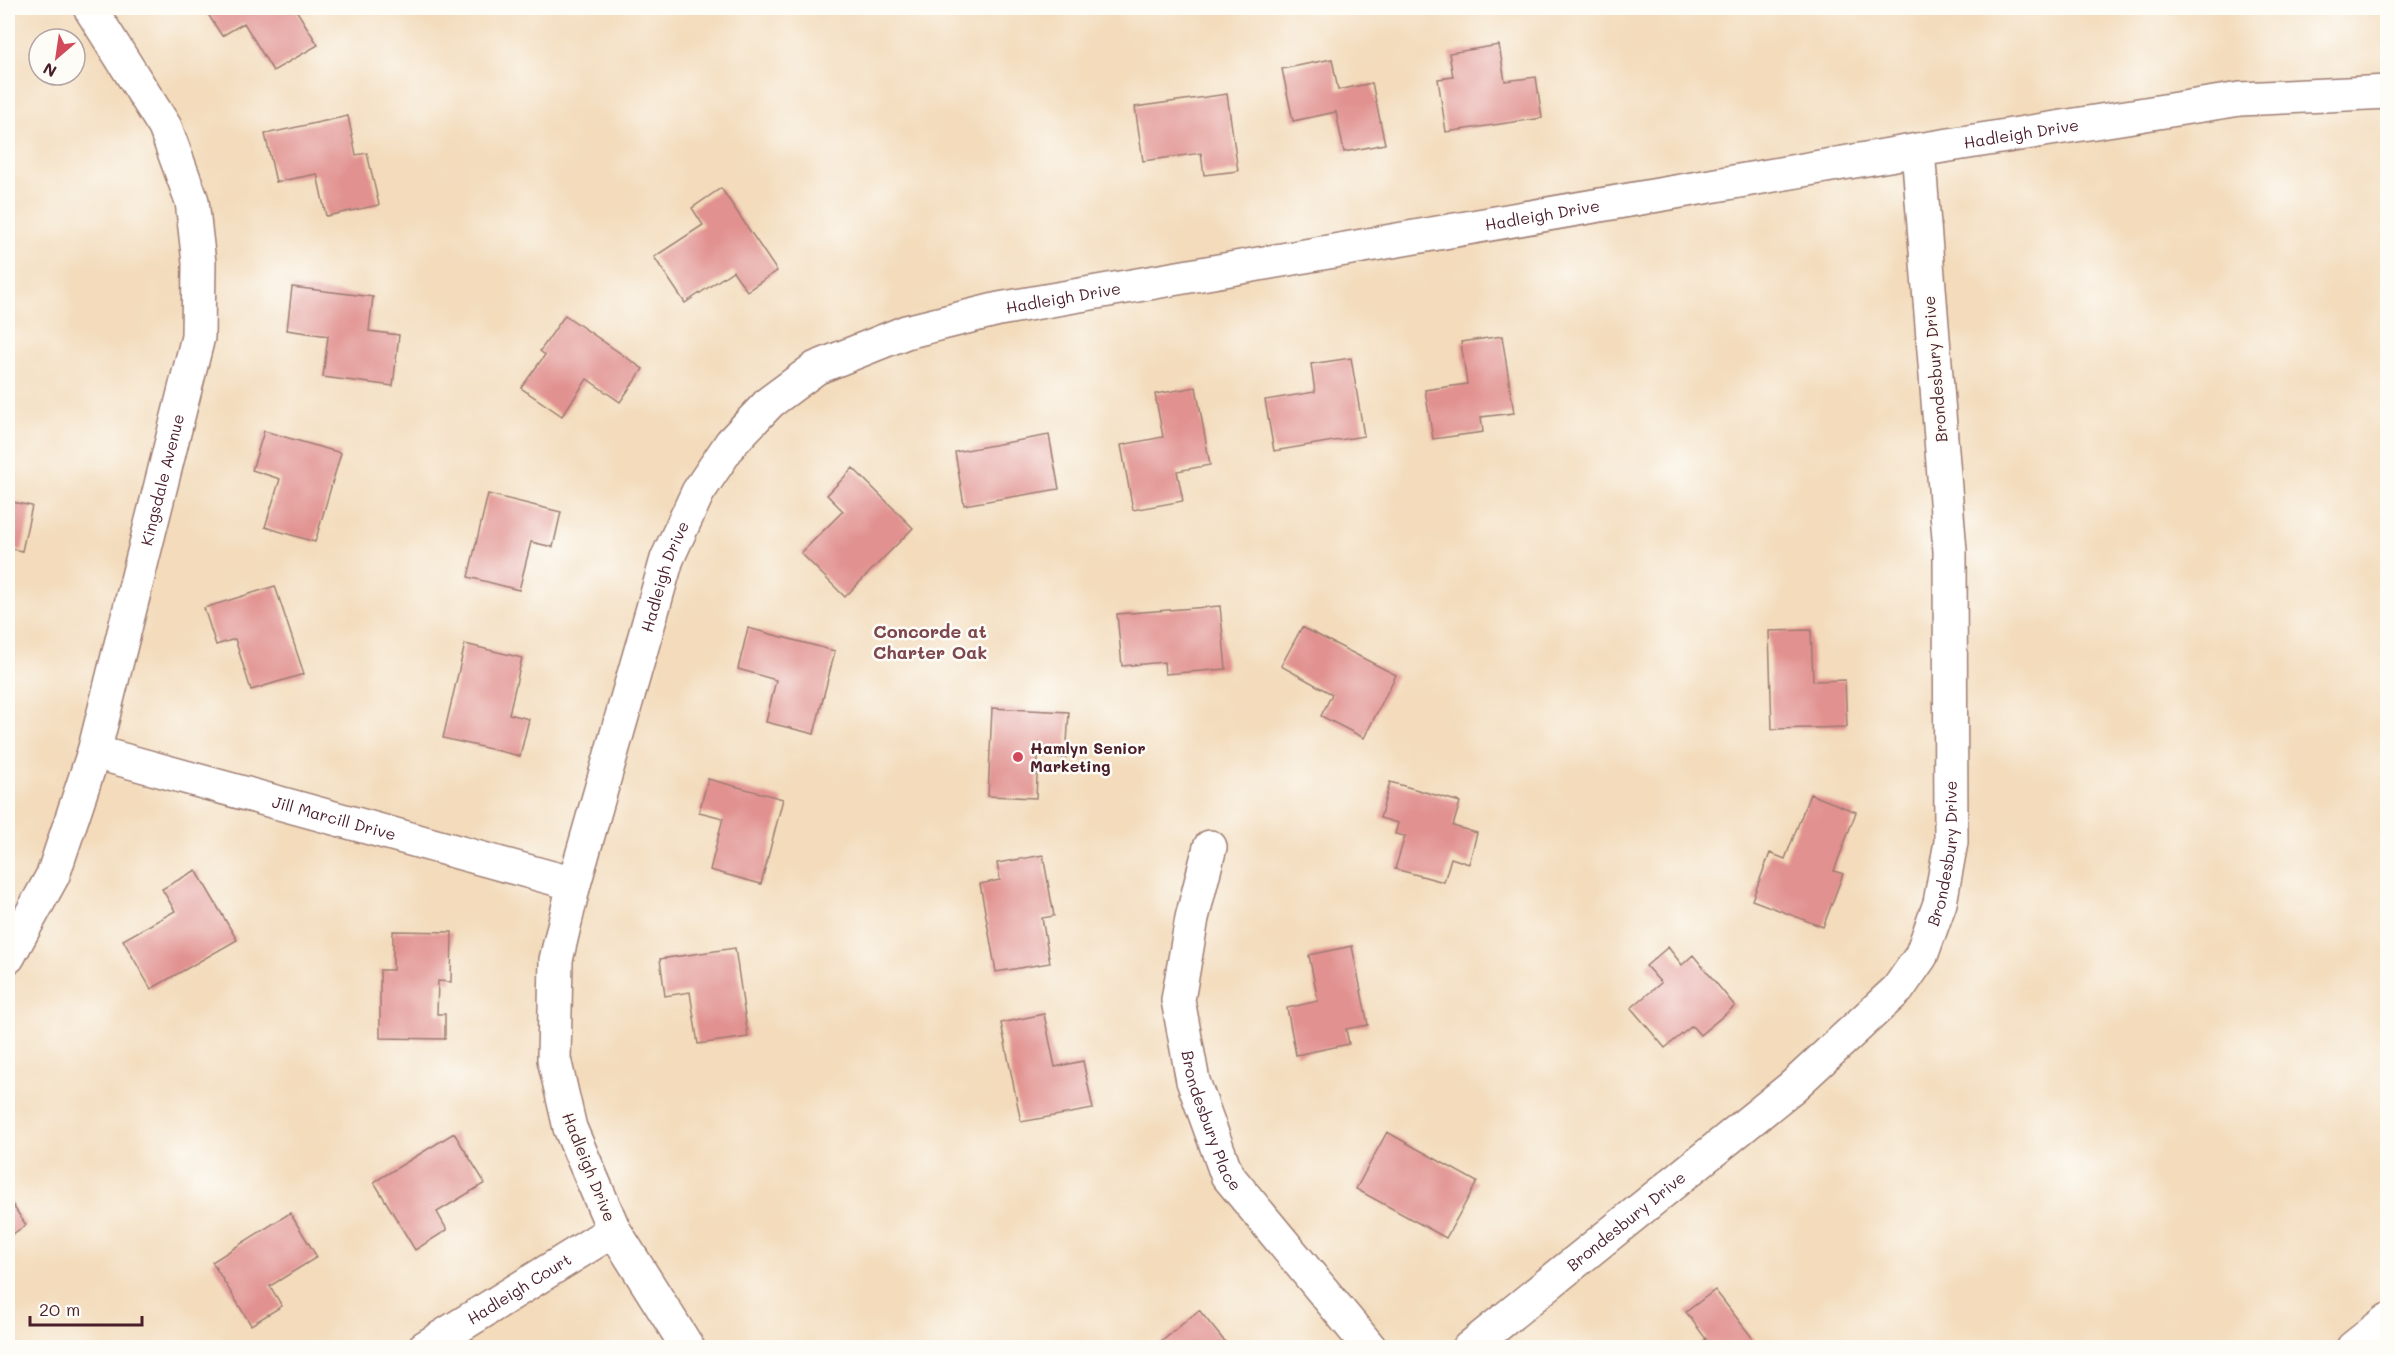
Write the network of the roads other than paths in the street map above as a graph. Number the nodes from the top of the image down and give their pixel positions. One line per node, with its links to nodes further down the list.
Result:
1 (90, 8): 4 (street, Kingsdale Avenue)
2 (2388, 92): 3 (street, Hadleigh Drive)
3 (1918, 150): 6 (street, Hadleigh Drive); 13 (street, Brondesbury Drive)
4 (94, 752): 6 (street, Jill Marcill Drive); 7 (street, Kingsdale Avenue)
5 (1210, 847): 12 (street, Brondesbury Place)
6 (574, 884): 8 (street, Hadleigh Drive)
7 (8, 957)
8 (614, 1230): 10 (street, Hadleigh Court); 11 (street, Hadleigh Drive)
9 (2388, 1320): 14 (street)
10 (424, 1347)
11 (688, 1347)
12 (1370, 1347)
13 (1469, 1347)
14 (2353, 1347)

